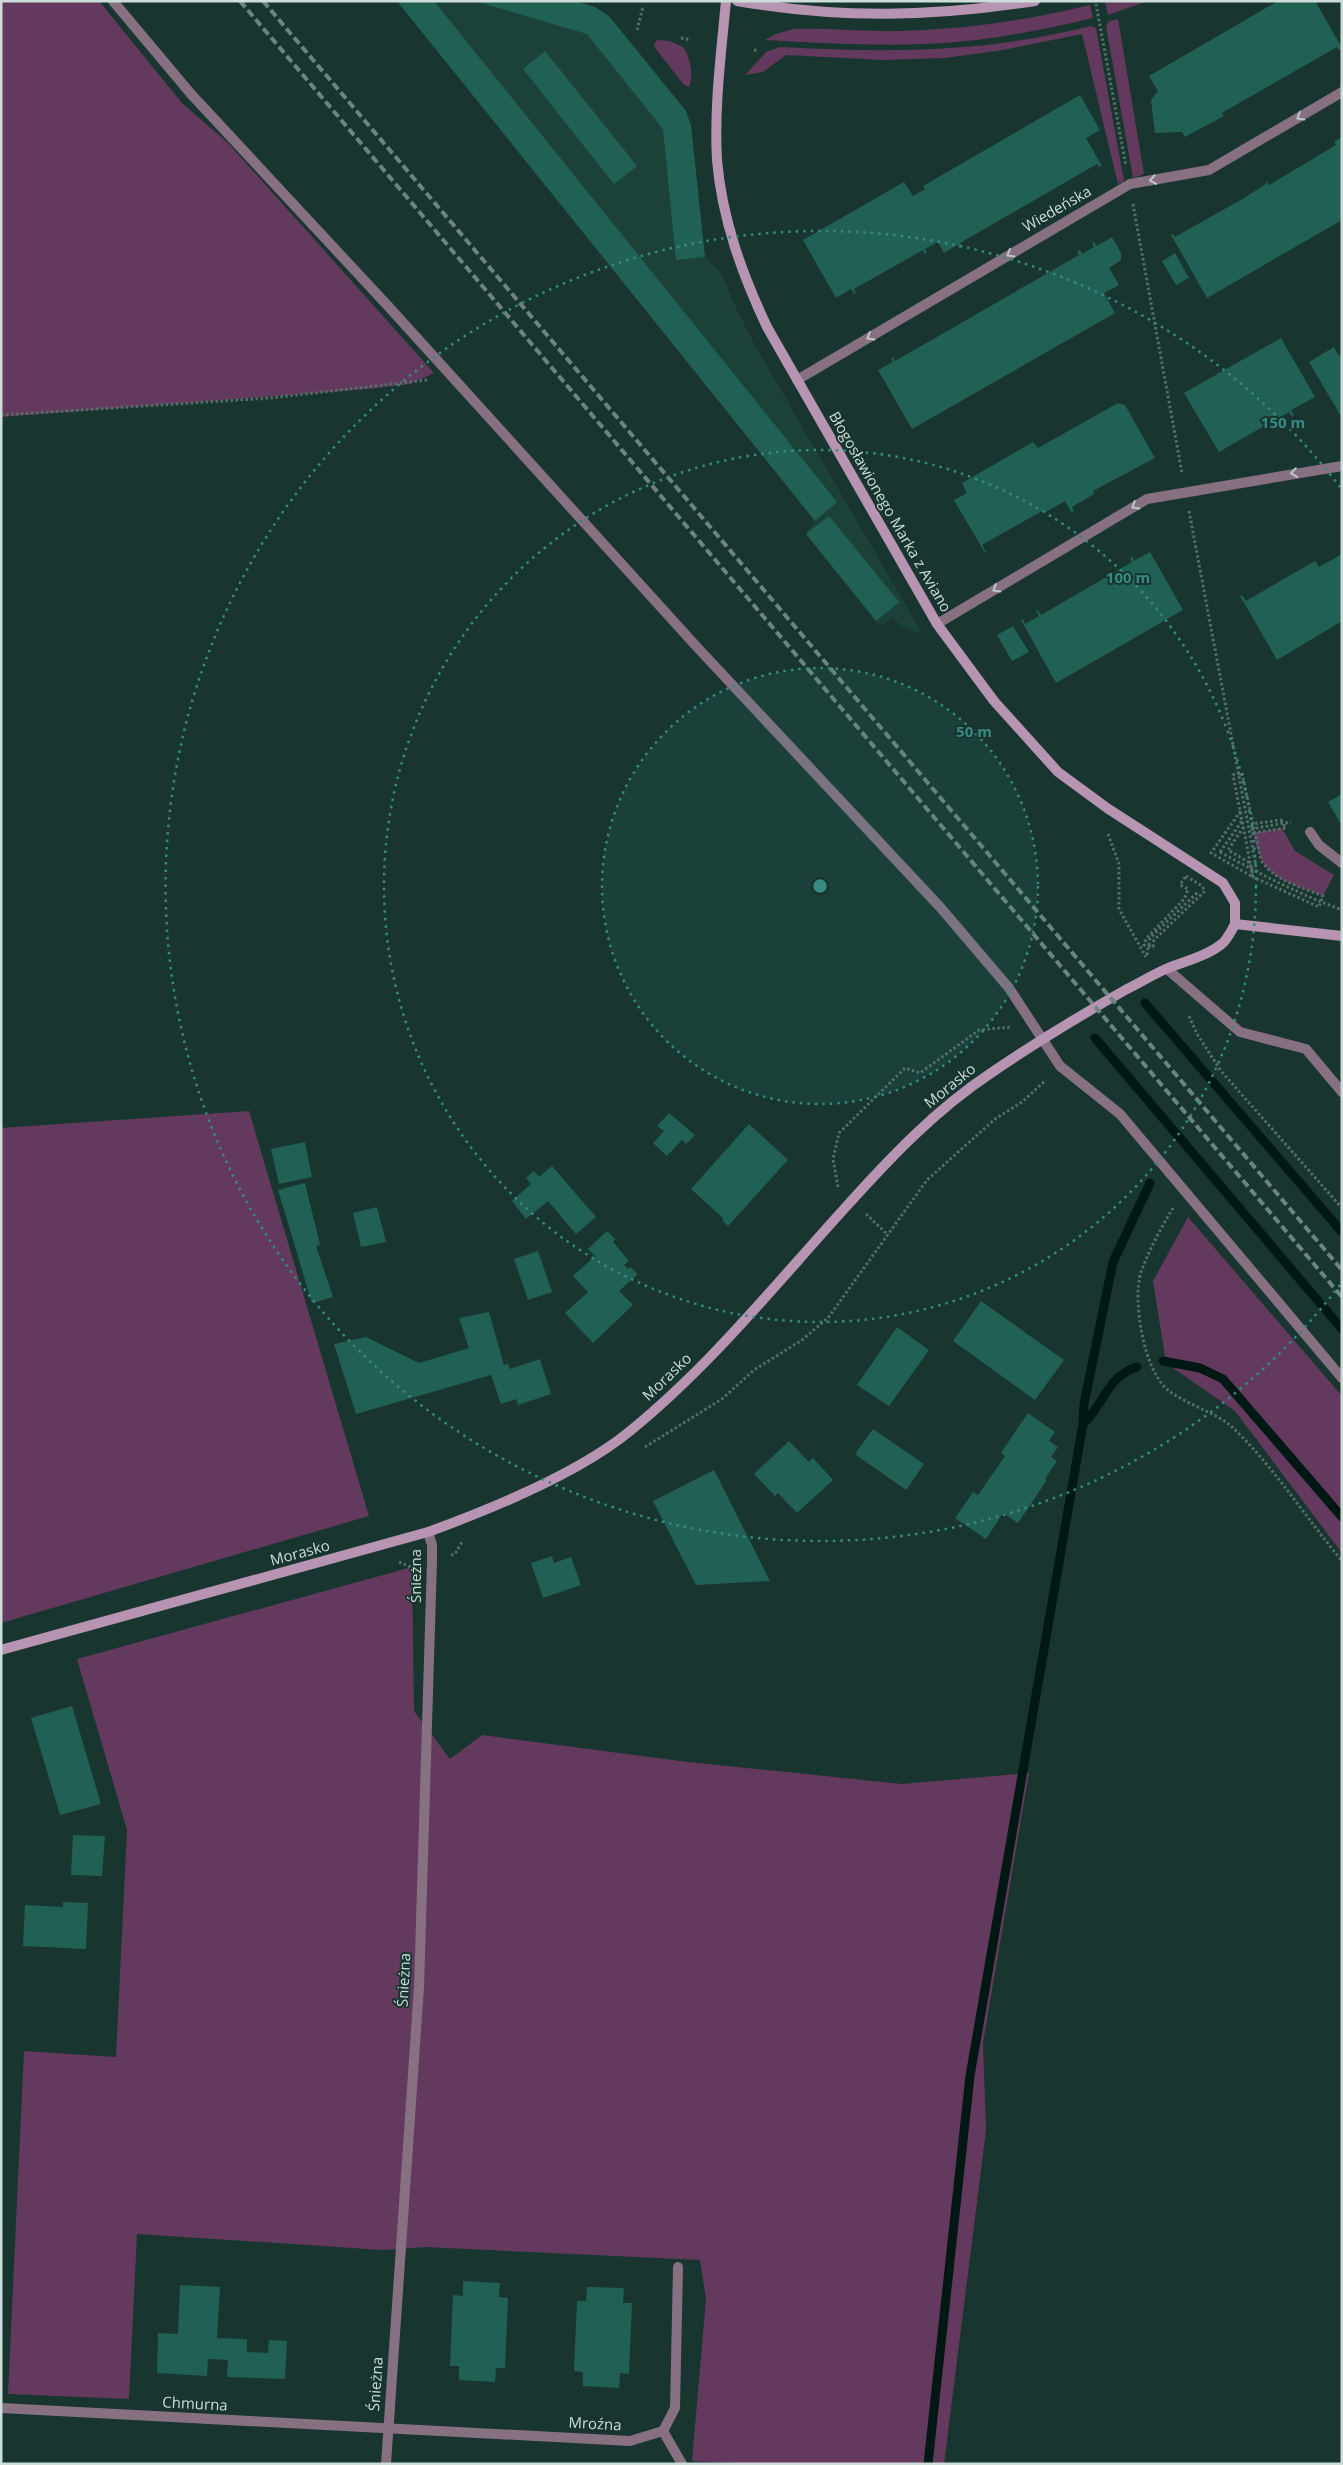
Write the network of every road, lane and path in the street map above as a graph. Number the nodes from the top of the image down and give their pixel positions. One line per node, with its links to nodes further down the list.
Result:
1 (113, 1): 14 (street)
2 (726, 1): 15 (street, Błogosławionego Marka z Aviano)
3 (737, 1): 4 (street)
4 (1035, 1)
5 (1096, 4): 13 (path)
6 (643, 7): 7 (path)
7 (638, 30)
8 (681, 38): 9 (path)
9 (691, 40)
10 (754, 50): 11 (path)
11 (759, 51)
12 (1342, 92): 13 (street, Wiedeńska, one-way to 13)
13 (1130, 184): 15 (street, Wiedeńska, one-way to 15); 18 (path)
14 (450, 375): 16 (path); 48 (street)
15 (797, 380): 19 (street, Błogosławionego Marka z Aviano)
16 (1, 415)
17 (1342, 466): 18 (street, one-way to 18)
18 (1186, 491): 19 (street, one-way to 19); 20 (path)
19 (937, 624): 37 (street, Błogosławionego Marka z Aviano)
20 (1237, 774): 21 (path); 22 (path); 26 (path)
21 (1240, 812): 23 (path); 32 (path)
22 (1245, 815): 23 (path); 26 (path)
23 (1242, 821): 27 (path); 31 (path)
24 (1291, 822): 25 (path)
25 (1283, 824): 26 (path); 29 (path)
26 (1251, 827): 29 (path); 36 (path)
27 (1243, 828): 33 (path); 33 (path)
28 (1310, 832): 34 (street)
29 (1253, 833): 40 (path)
30 (1108, 834): 45 (path)
31 (1220, 852): 32 (path); 35 (path)
32 (1217, 858): 37 (path); 38 (path)
33 (1250, 863): 35 (path)
34 (1342, 863)
35 (1251, 869): 36 (path); 38 (path)
36 (1258, 872): 40 (path)
37 (1210, 873): 42 (street, Błogosławionego Marka z Aviano)
38 (1253, 877): 40 (path)
39 (1198, 892): 44 (path)
40 (1321, 902): 41 (path)
41 (1342, 910)
42 (1235, 924): 43 (street); 46 (street, Morasko)
43 (1342, 936)
44 (1148, 946): 44 (path); 45 (path)
45 (1147, 958): 46 (path)
46 (1167, 969): 49 (street, Morasko); 51 (street)
47 (1186, 1010): 54 (path)
48 (1031, 1024): 49 (street); 53 (path)
49 (1041, 1041): 50 (street); 53 (street, Morasko)
50 (1060, 1066): 52 (street); 55 (path)
51 (1342, 1092)
52 (1184, 1191): 56 (street); 62 (path)
53 (852, 1200): 55 (path); 58 (street, Morasko)
54 (1342, 1208)
55 (888, 1235): 57 (path)
56 (1342, 1378)
57 (644, 1448)
58 (428, 1532): 61 (street, Śnieżna); 63 (street, Morasko)
59 (464, 1540): 61 (path)
60 (393, 1561): 61 (path)
61 (432, 1561): 66 (street, Śnieżna)
62 (1342, 1561)
63 (1, 1650)
64 (678, 2267): 67 (street)
65 (1, 2408): 66 (street, Chmurna)
66 (387, 2429): 67 (street, Mroźna); 68 (street, Śnieżna)
67 (663, 2431): 69 (street)
68 (386, 2464)
69 (682, 2464)

